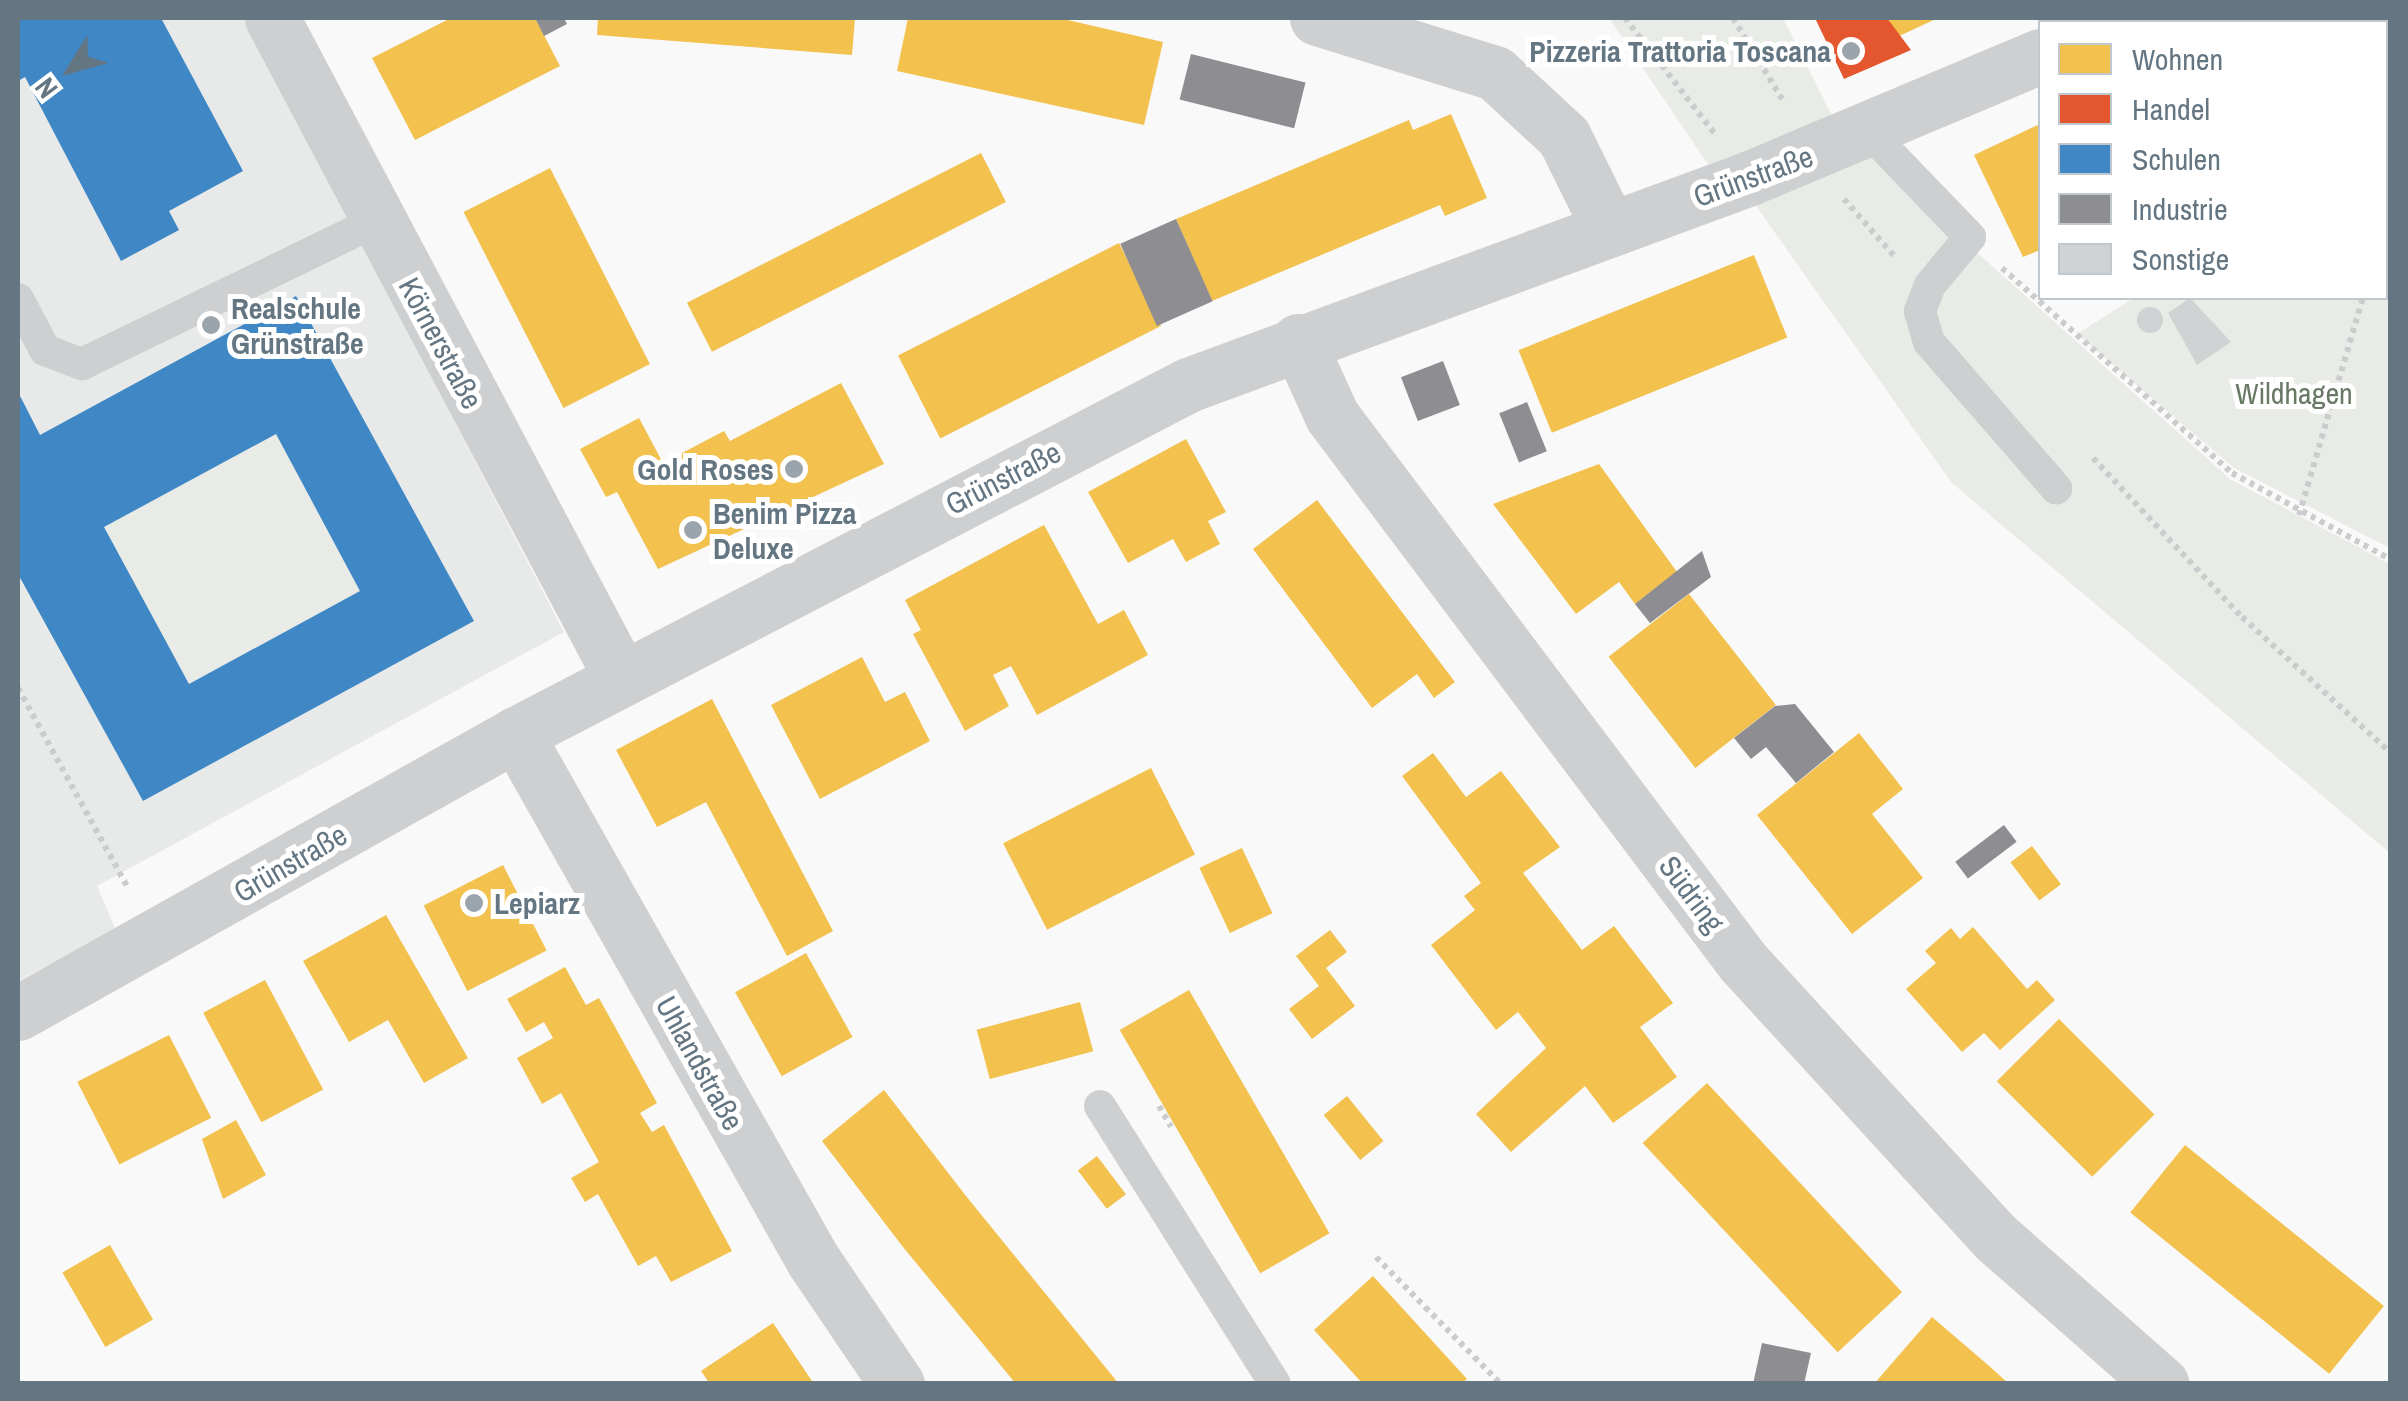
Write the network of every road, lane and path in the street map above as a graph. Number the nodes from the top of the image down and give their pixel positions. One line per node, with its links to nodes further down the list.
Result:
1 (1316, 18): 10 (street)
2 (1625, 18): 8 (path)
3 (1733, 18): 6 (path)
4 (286, 23): 9 (street, Körnerstraße)
5 (2038, 57): 7 (street, Grünstraße)
6 (1788, 110)
7 (1868, 131): 8 (street, Grünstraße); 11 (lane)
8 (1750, 178): 10 (street, Grünstraße)
9 (377, 221): 12 (lane); 21 (street, Körnerstraße)
10 (1609, 228): 16 (street, Grünstraße)
11 (1970, 237): 13 (path); 17 (lane)
12 (18, 299)
13 (2038, 299)
14 (2040, 300): 19 (path)
15 (2362, 300): 19 (path)
16 (1298, 342): 21 (street, Grünstraße); 32 (street, Südring)
17 (2056, 488)
18 (2126, 492): 24 (path)
19 (2299, 515): 20 (path)
20 (2390, 559)
21 (622, 678): 23 (street, Grünstraße)
22 (18, 688): 25 (path)
23 (516, 734): 25 (street, Grünstraße); 29 (street, Uhlandstraße)
24 (2390, 752)
25 (156, 940): 26 (street, Grünstraße)
26 (18, 1012)
27 (1100, 1106): 30 (lane)
28 (1376, 1257): 31 (path)
29 (897, 1384)
30 (1276, 1384)
31 (1501, 1384)
32 (2162, 1384)

